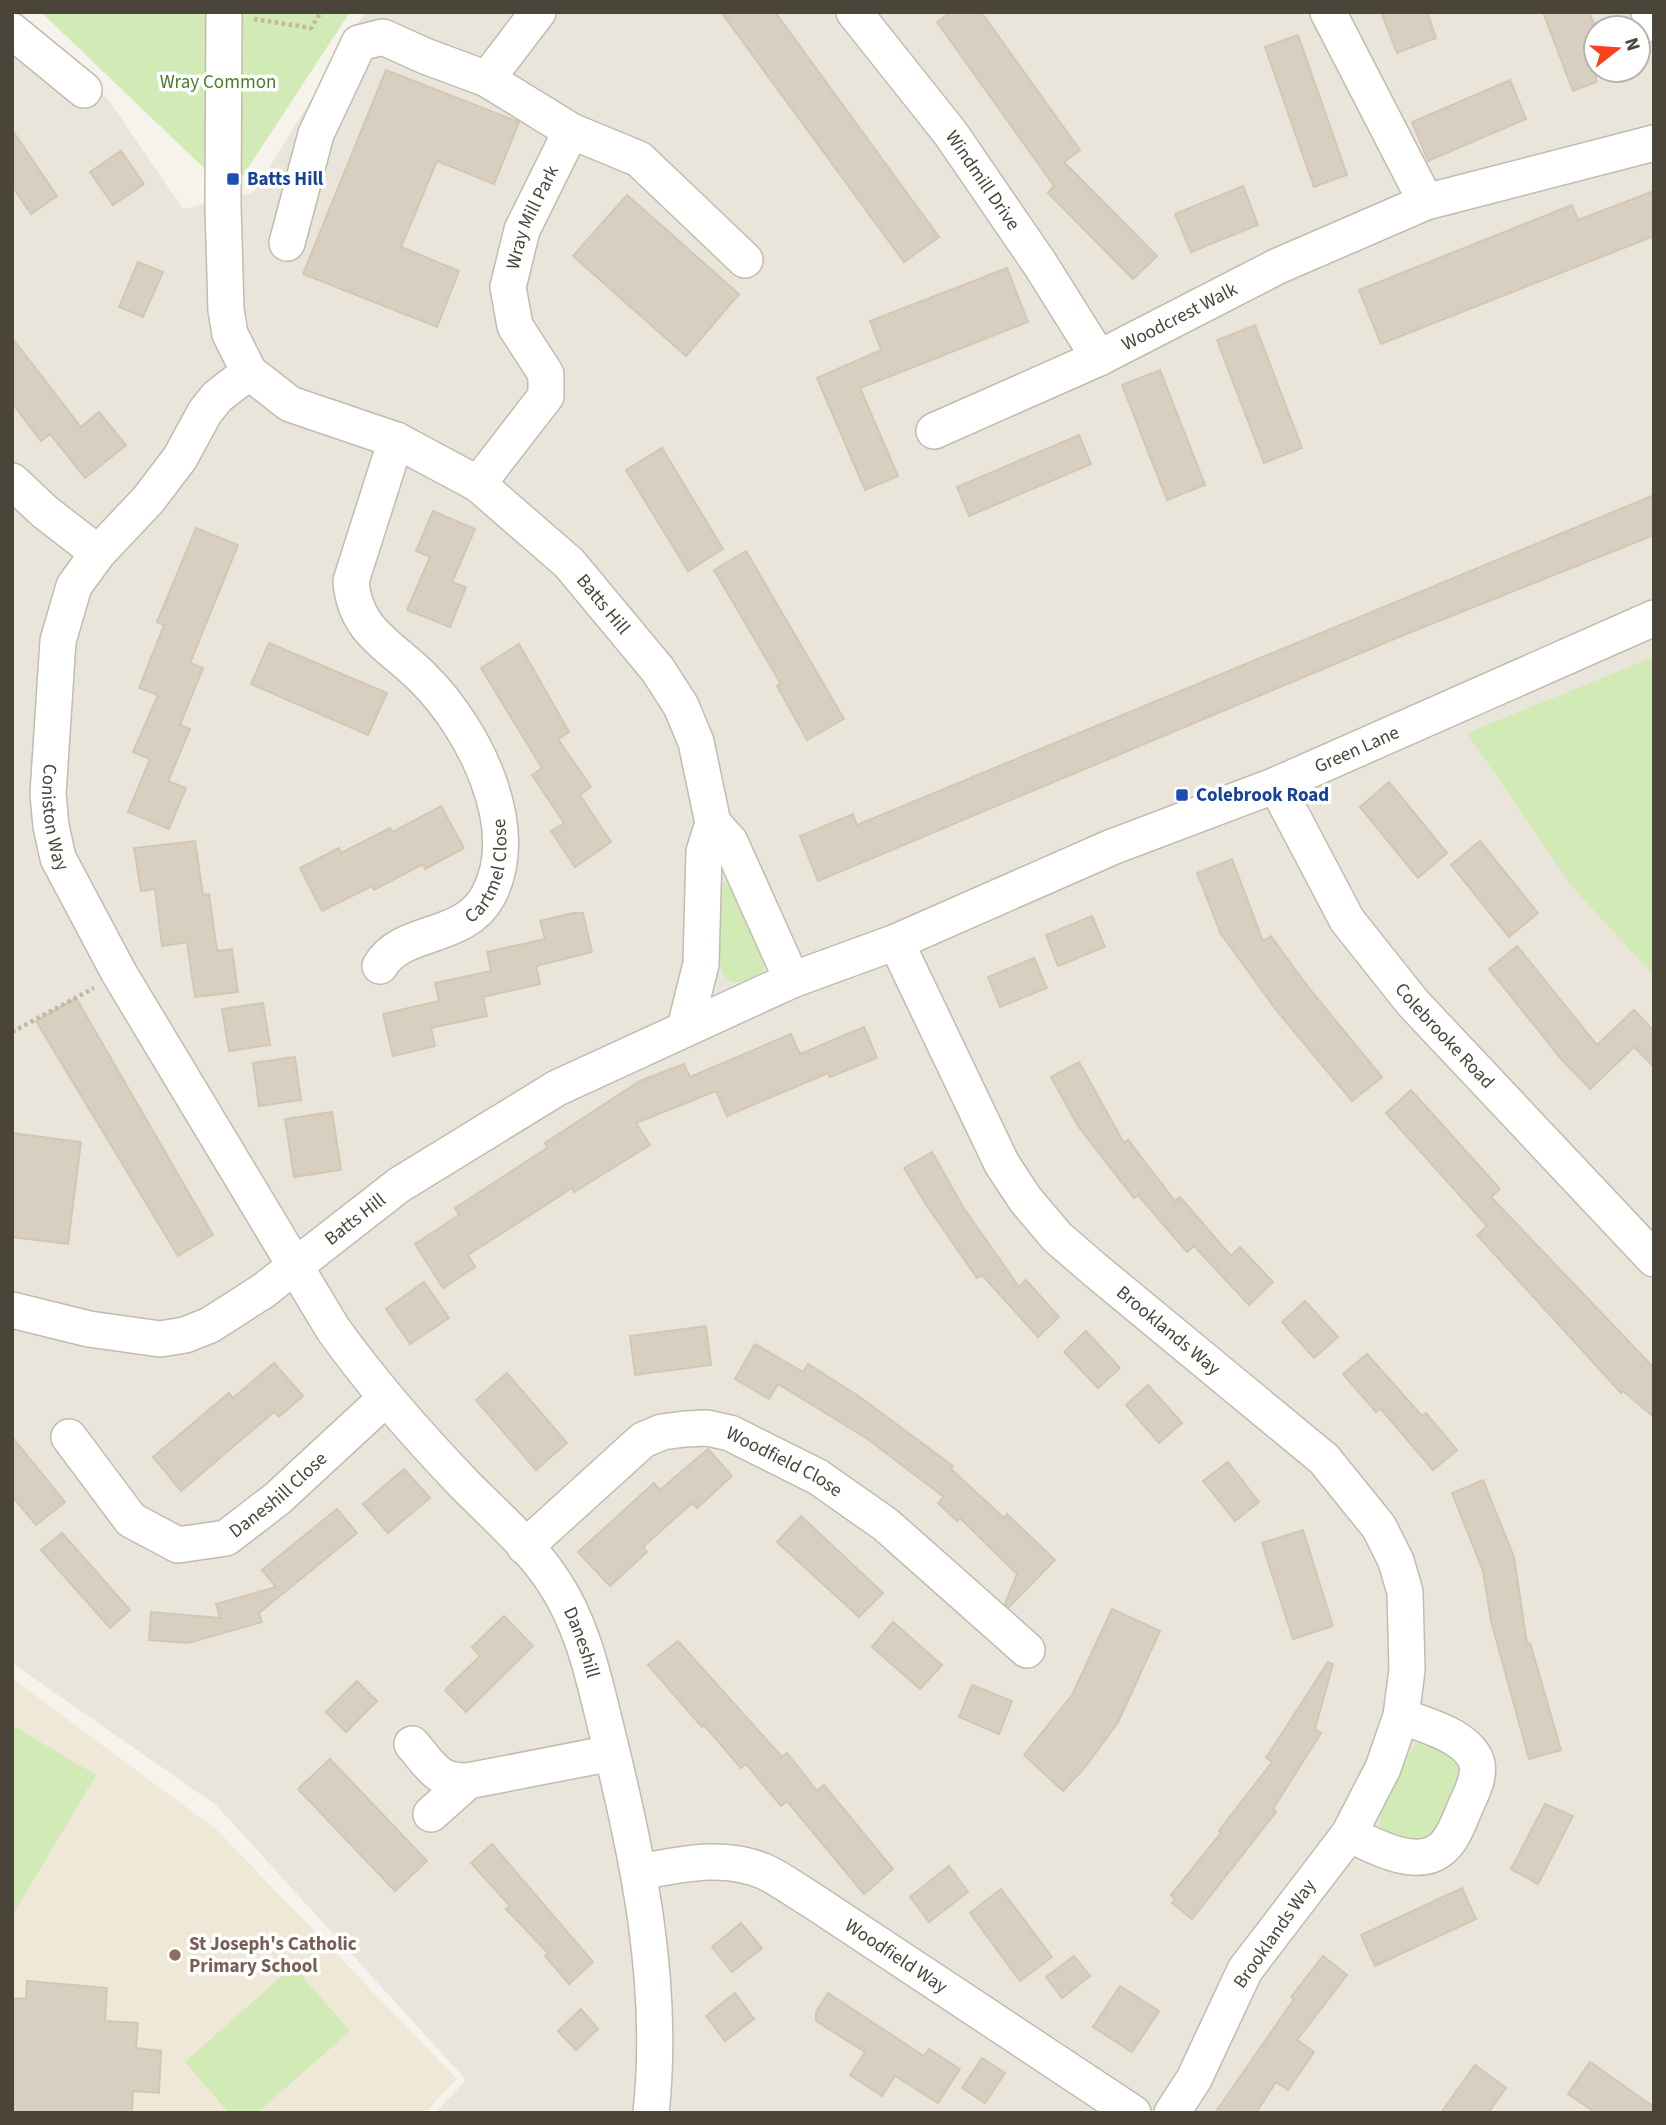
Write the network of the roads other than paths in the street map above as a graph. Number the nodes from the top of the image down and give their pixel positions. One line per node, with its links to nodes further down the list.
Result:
1 (538, 12): 8 (street)
2 (1328, 12): 12 (street)
3 (1649, 12): 6 (street)
4 (234, 15): 16 (street, Batts Hill)
5 (866, 16): 15 (street, Windmill Drive)
6 (1654, 24)
7 (12, 31): 9 (street)
8 (487, 79): 10 (street); 13 (street)
9 (84, 90)
10 (571, 131): 14 (street); 20 (street, Wray Mill Park)
11 (1654, 143): 12 (street, Woodcrest Walk)
12 (1426, 202): 15 (street, Woodcrest Walk)
13 (287, 243)
14 (745, 260)
15 (1098, 358): 17 (street, Woodcrest Walk)
16 (248, 372): 18 (street, Batts Hill); 21 (street, Coniston Way)
17 (934, 430)
18 (396, 440): 20 (street, Batts Hill); 27 (street, Cartmel Close)
19 (12, 481): 21 (street)
20 (478, 484): 24 (street, Batts Hill)
21 (98, 553): 31 (street, Coniston Way)
22 (1654, 618): 23 (street, Green Lane)
23 (1276, 785): 25 (street, Green Lane); 30 (street, Colebrooke Road)
24 (713, 823): 28 (street, Batts Hill); 29 (street, Batts Hill)
25 (896, 942): 26 (street, Green Lane); 37 (street, Brooklands Way)
26 (863, 955): 28 (street, Batts Hill)
27 (380, 966)
28 (792, 980): 29 (street, Batts Hill)
29 (685, 1028): 31 (street, Batts Hill)
30 (1654, 1259)
31 (293, 1265): 32 (street, Batts Hill); 33 (street, Daneshill)
32 (12, 1310)
33 (386, 1398): 34 (street, Daneshill Close); 35 (street, Daneshill)
34 (69, 1437)
35 (525, 1547): 36 (street, Woodfield Close); 39 (street, Daneshill)
36 (1027, 1650)
37 (1401, 1716): 42 (street, Brooklands Way); 42 (street)
38 (412, 1744): 40 (street)
39 (612, 1753): 40 (street); 43 (street, Daneshill)
40 (468, 1781): 41 (street)
41 (430, 1814)
42 (1349, 1835): 46 (street, Brooklands Way)
43 (639, 1872): 44 (street, Daneshill); 45 (street, Woodfield Way)
44 (651, 2113)
45 (1133, 2113)
46 (1172, 2113)

